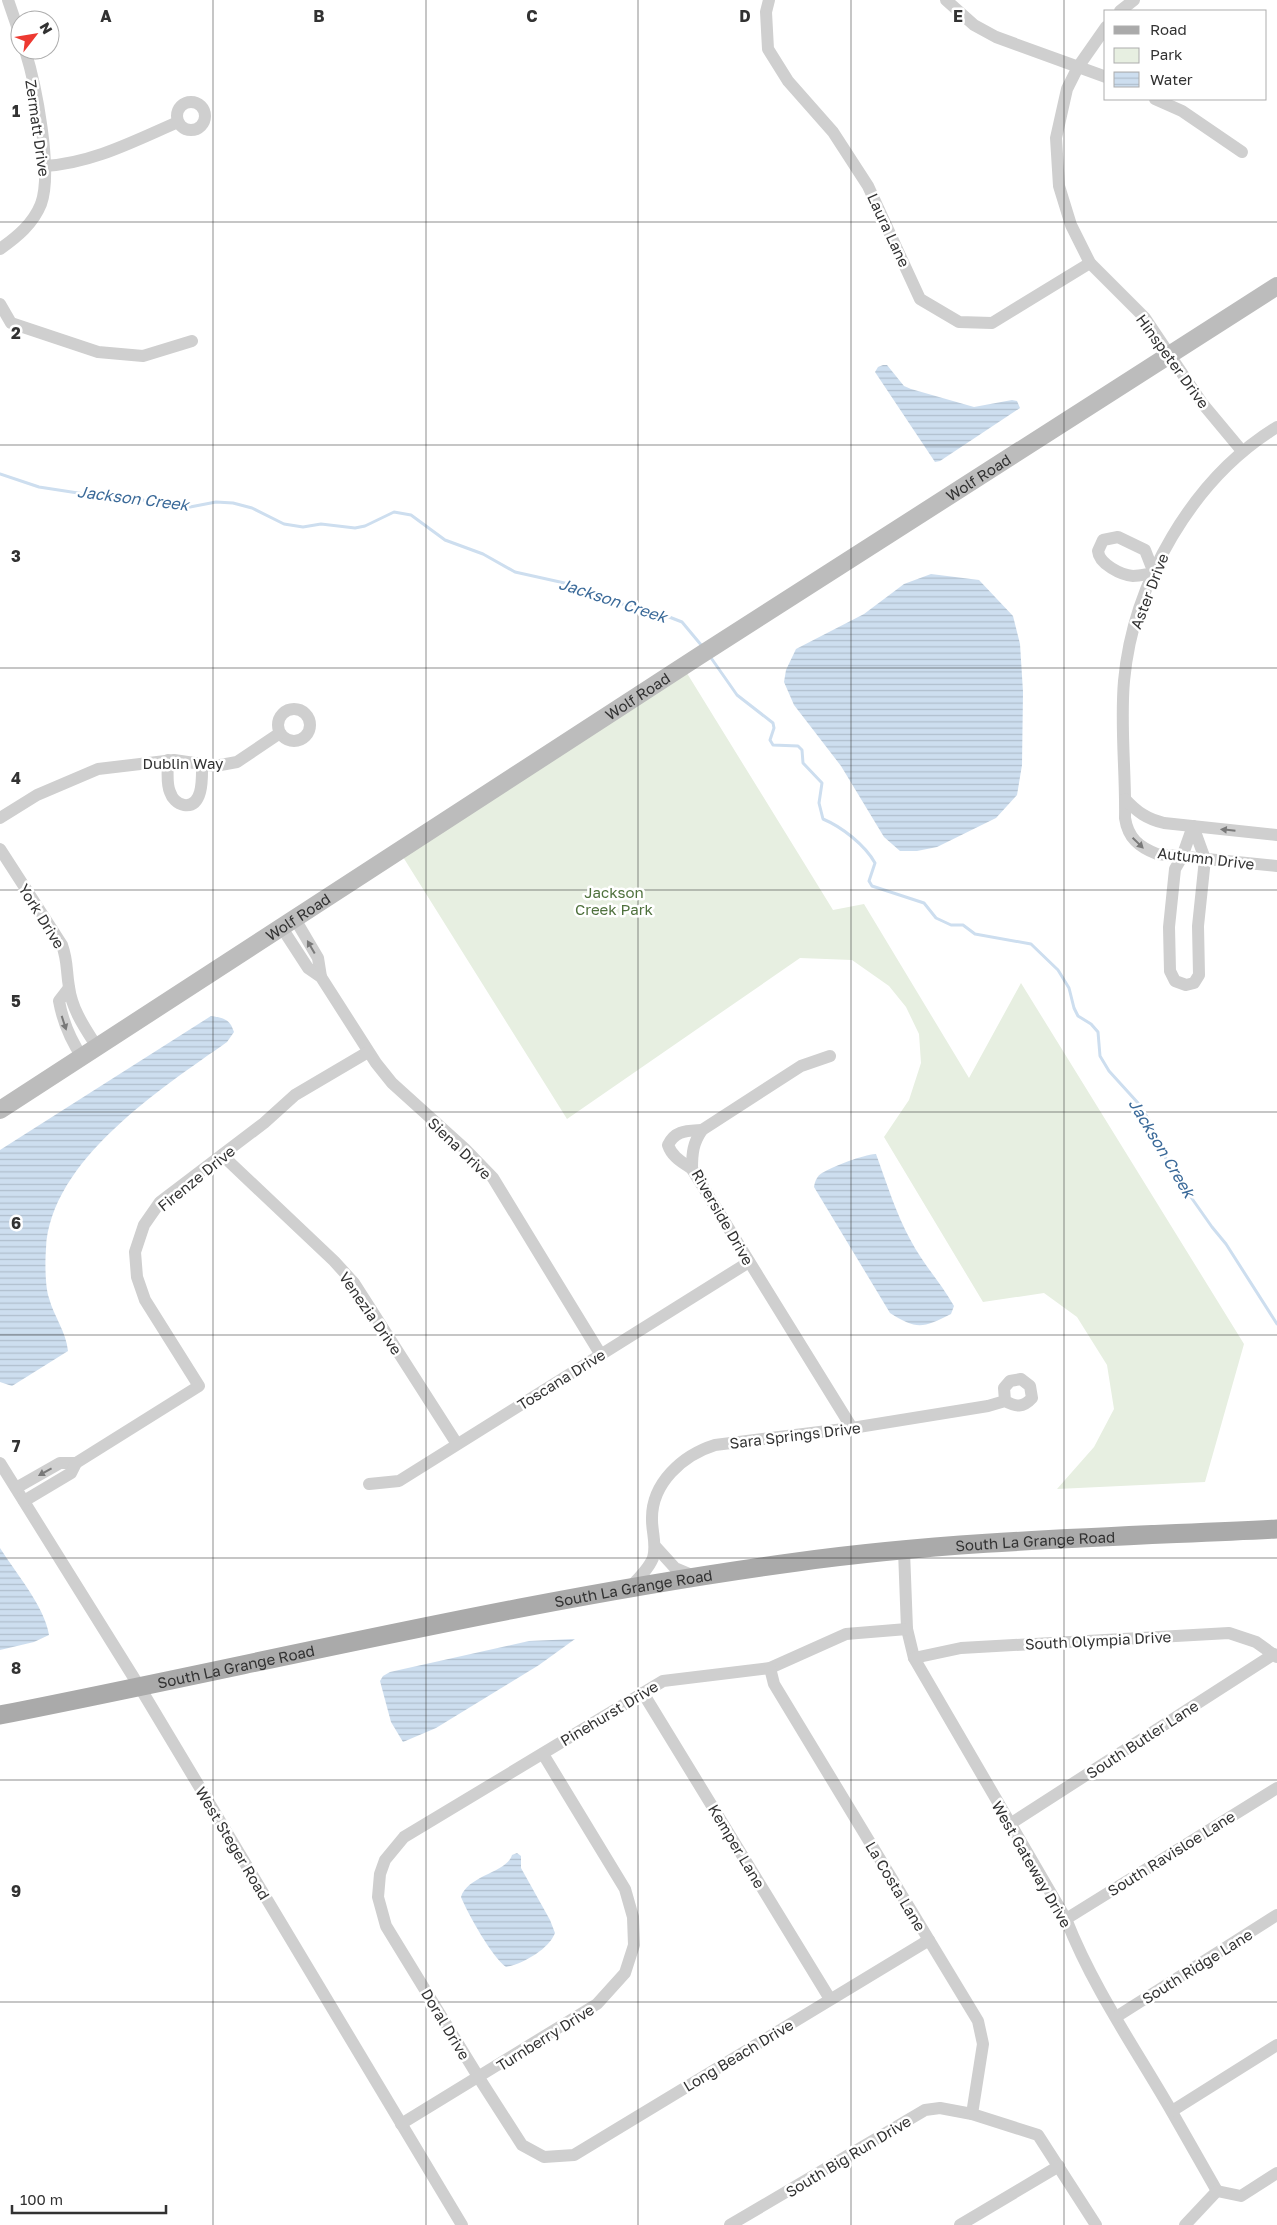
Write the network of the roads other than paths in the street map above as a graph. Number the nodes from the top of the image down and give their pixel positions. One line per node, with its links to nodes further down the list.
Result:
1 (946, 0): 7 (street)
2 (1134, 0): 4 (street)
3 (764, 1): 14 (street, Laura Lane)
4 (1121, 10)
5 (1104, 30): 7 (street, Hinspeter Drive)
6 (27, 60): 12 (street, Zermatt Drive)
7 (1078, 67): 8 (street); 14 (street, Hinspeter Drive)
8 (1104, 76)
9 (1157, 100): 11 (street)
10 (178, 122): 12 (street)
11 (1242, 152)
12 (45, 166): 13 (street, Zermatt Drive)
13 (0, 249)
14 (1090, 264): 18 (street, Hinspeter Drive)
15 (1277, 286): 18 (main road, Wolf Road)
16 (0, 304): 17 (street)
17 (192, 341)
18 (1168, 355): 20 (street, Hinspeter Drive); 32 (main road, Wolf Road)
19 (1277, 427): 20 (street, Aster Drive)
20 (1242, 451): 24 (street, Aster Drive)
21 (280, 733): 23 (street, Dublin Way)
22 (168, 760): 23 (street, Dublin Way); 23 (street); 25 (street, Dublin Way)
23 (202, 764)
24 (1125, 799): 26 (street, Autumn Drive); 29 (street, Autumn Drive, one-way to 29)
25 (0, 818)
26 (1193, 826): 27 (street, Autumn Drive, one-way to 26); 29 (street); 30 (street)
27 (1277, 835)
28 (0, 849): 33 (street, York Drive)
29 (1182, 857): 30 (street, Autumn Drive); 30 (street)
30 (1204, 859): 31 (street, Autumn Drive)
31 (1277, 866)
32 (289, 923): 34 (main road, Wolf Road); 35 (street, Siena Drive)
33 (69, 988): 34 (street, York Drive); 37 (street, York Drive, one-way to 37)
34 (97, 1047): 37 (main road, Wolf Road)
35 (368, 1052): 40 (street, Firenze Drive); 43 (street, Siena Drive)
36 (830, 1056): 39 (street)
37 (82, 1057): 38 (main road, Wolf Road)
38 (0, 1110)
39 (702, 1130): 41 (street, Riverside Drive); 41 (street)
40 (222, 1155): 46 (street, Venezia Drive); 48 (street, Firenze Drive)
41 (692, 1169): 42 (street, Riverside Drive)
42 (749, 1262): 43 (street, Toscana Drive); 45 (street, Riverside Drive)
43 (601, 1355): 46 (street, Toscana Drive)
44 (1005, 1401): 45 (street, Sara Springs Drive)
45 (852, 1428): 53 (street, Sara Springs Drive)
46 (457, 1444): 49 (street, Toscana Drive)
47 (0, 1463): 50 (street, West Steger Road)
48 (76, 1463): 50 (street, Firenze Drive, one-way to 50); 51 (street, Firenze Drive)
49 (369, 1484)
50 (16, 1488): 51 (street, West Steger Road)
51 (24, 1501): 61 (street, West Steger Road)
52 (1277, 1529): 54 (main road, South La Grange Road)
53 (655, 1546): 55 (street); 56 (street, Sara Springs Drive)
54 (904, 1551): 55 (main road, South La Grange Road); 57 (street, West Gateway Drive)
55 (698, 1577): 56 (main road, South La Grange Road)
56 (628, 1589): 61 (main road, South La Grange Road)
57 (907, 1629): 59 (street, West Gateway Drive); 60 (street, Pinehurst Drive)
58 (1276, 1655): 59 (street, South Olympia Drive); 66 (street, South Butler Lane)
59 (914, 1658): 66 (street, West Gateway Drive)
60 (770, 1668): 62 (street, Pinehurst Drive); 70 (street, La Costa Lane)
61 (139, 1686): 63 (main road, South La Grange Road); 77 (street, West Steger Road)
62 (643, 1693): 64 (street, Pinehurst Drive); 71 (street, Kemper Lane)
63 (0, 1715)
64 (543, 1754): 67 (street, Pinehurst Drive); 74 (street, Turnberry Drive)
65 (1277, 1788): 69 (street, South Ravisloe Lane)
66 (1010, 1824): 69 (street, West Gateway Drive)
67 (380, 1874): 74 (street, Doral Drive)
68 (1277, 1915): 72 (street, South Ridge Lane)
69 (1066, 1919): 72 (street, West Gateway Drive)
70 (929, 1940): 71 (street, Long Beach Drive); 76 (street, La Costa Lane)
71 (830, 1999): 78 (street, Long Beach Drive)
72 (1116, 2017): 75 (street, West Gateway Drive)
73 (1277, 2045): 75 (street)
74 (478, 2078): 77 (street, Turnberry Drive); 78 (street, Doral Drive)
75 (1172, 2110): 81 (street, West Gateway Drive)
76 (972, 2114): 79 (street, South Big Run Drive); 83 (street, South Big Run Drive)
77 (401, 2124): 82 (street, West Steger Road)
78 (544, 2157)
79 (1059, 2166): 84 (street); 85 (street, South Big Run Drive)
80 (1277, 2173): 81 (street)
81 (1217, 2191): 86 (street)
82 (462, 2225)
83 (730, 2225)
84 (960, 2225)
85 (1096, 2225)
86 (1185, 2225)

